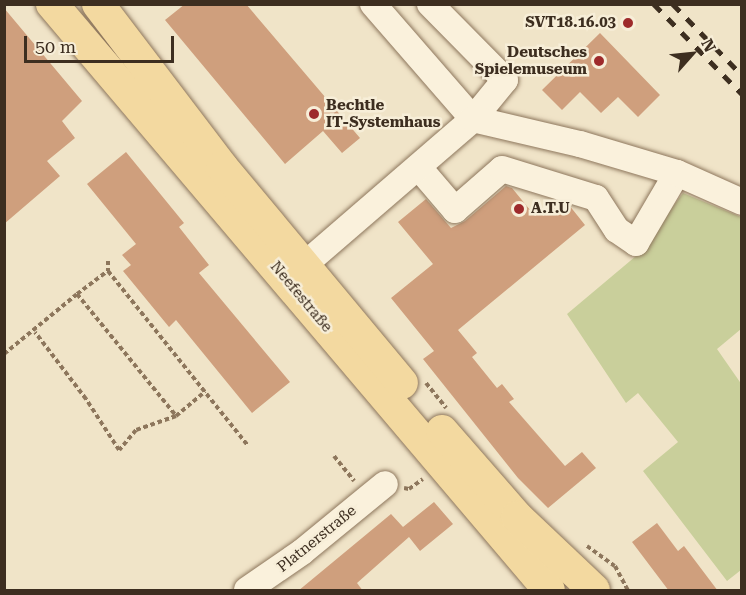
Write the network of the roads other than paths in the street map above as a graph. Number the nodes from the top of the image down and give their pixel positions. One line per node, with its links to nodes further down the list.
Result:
1 (52, 4): 12 (main road, Neefestraße)
2 (99, 4): 9 (main road, Neefestraße)
3 (373, 4): 5 (street)
4 (430, 4): 5 (street, Neefestraße)
5 (474, 119): 6 (street, Neefestraße); 7 (street)
6 (420, 169): 7 (street); 9 (street, Neefestraße)
7 (677, 173): 8 (street)
8 (741, 202)
9 (304, 265): 13 (main road, Neefestraße)
10 (377, 491): 11 (street, Platnerstraße)
11 (247, 591)
12 (549, 591)
13 (594, 591)

